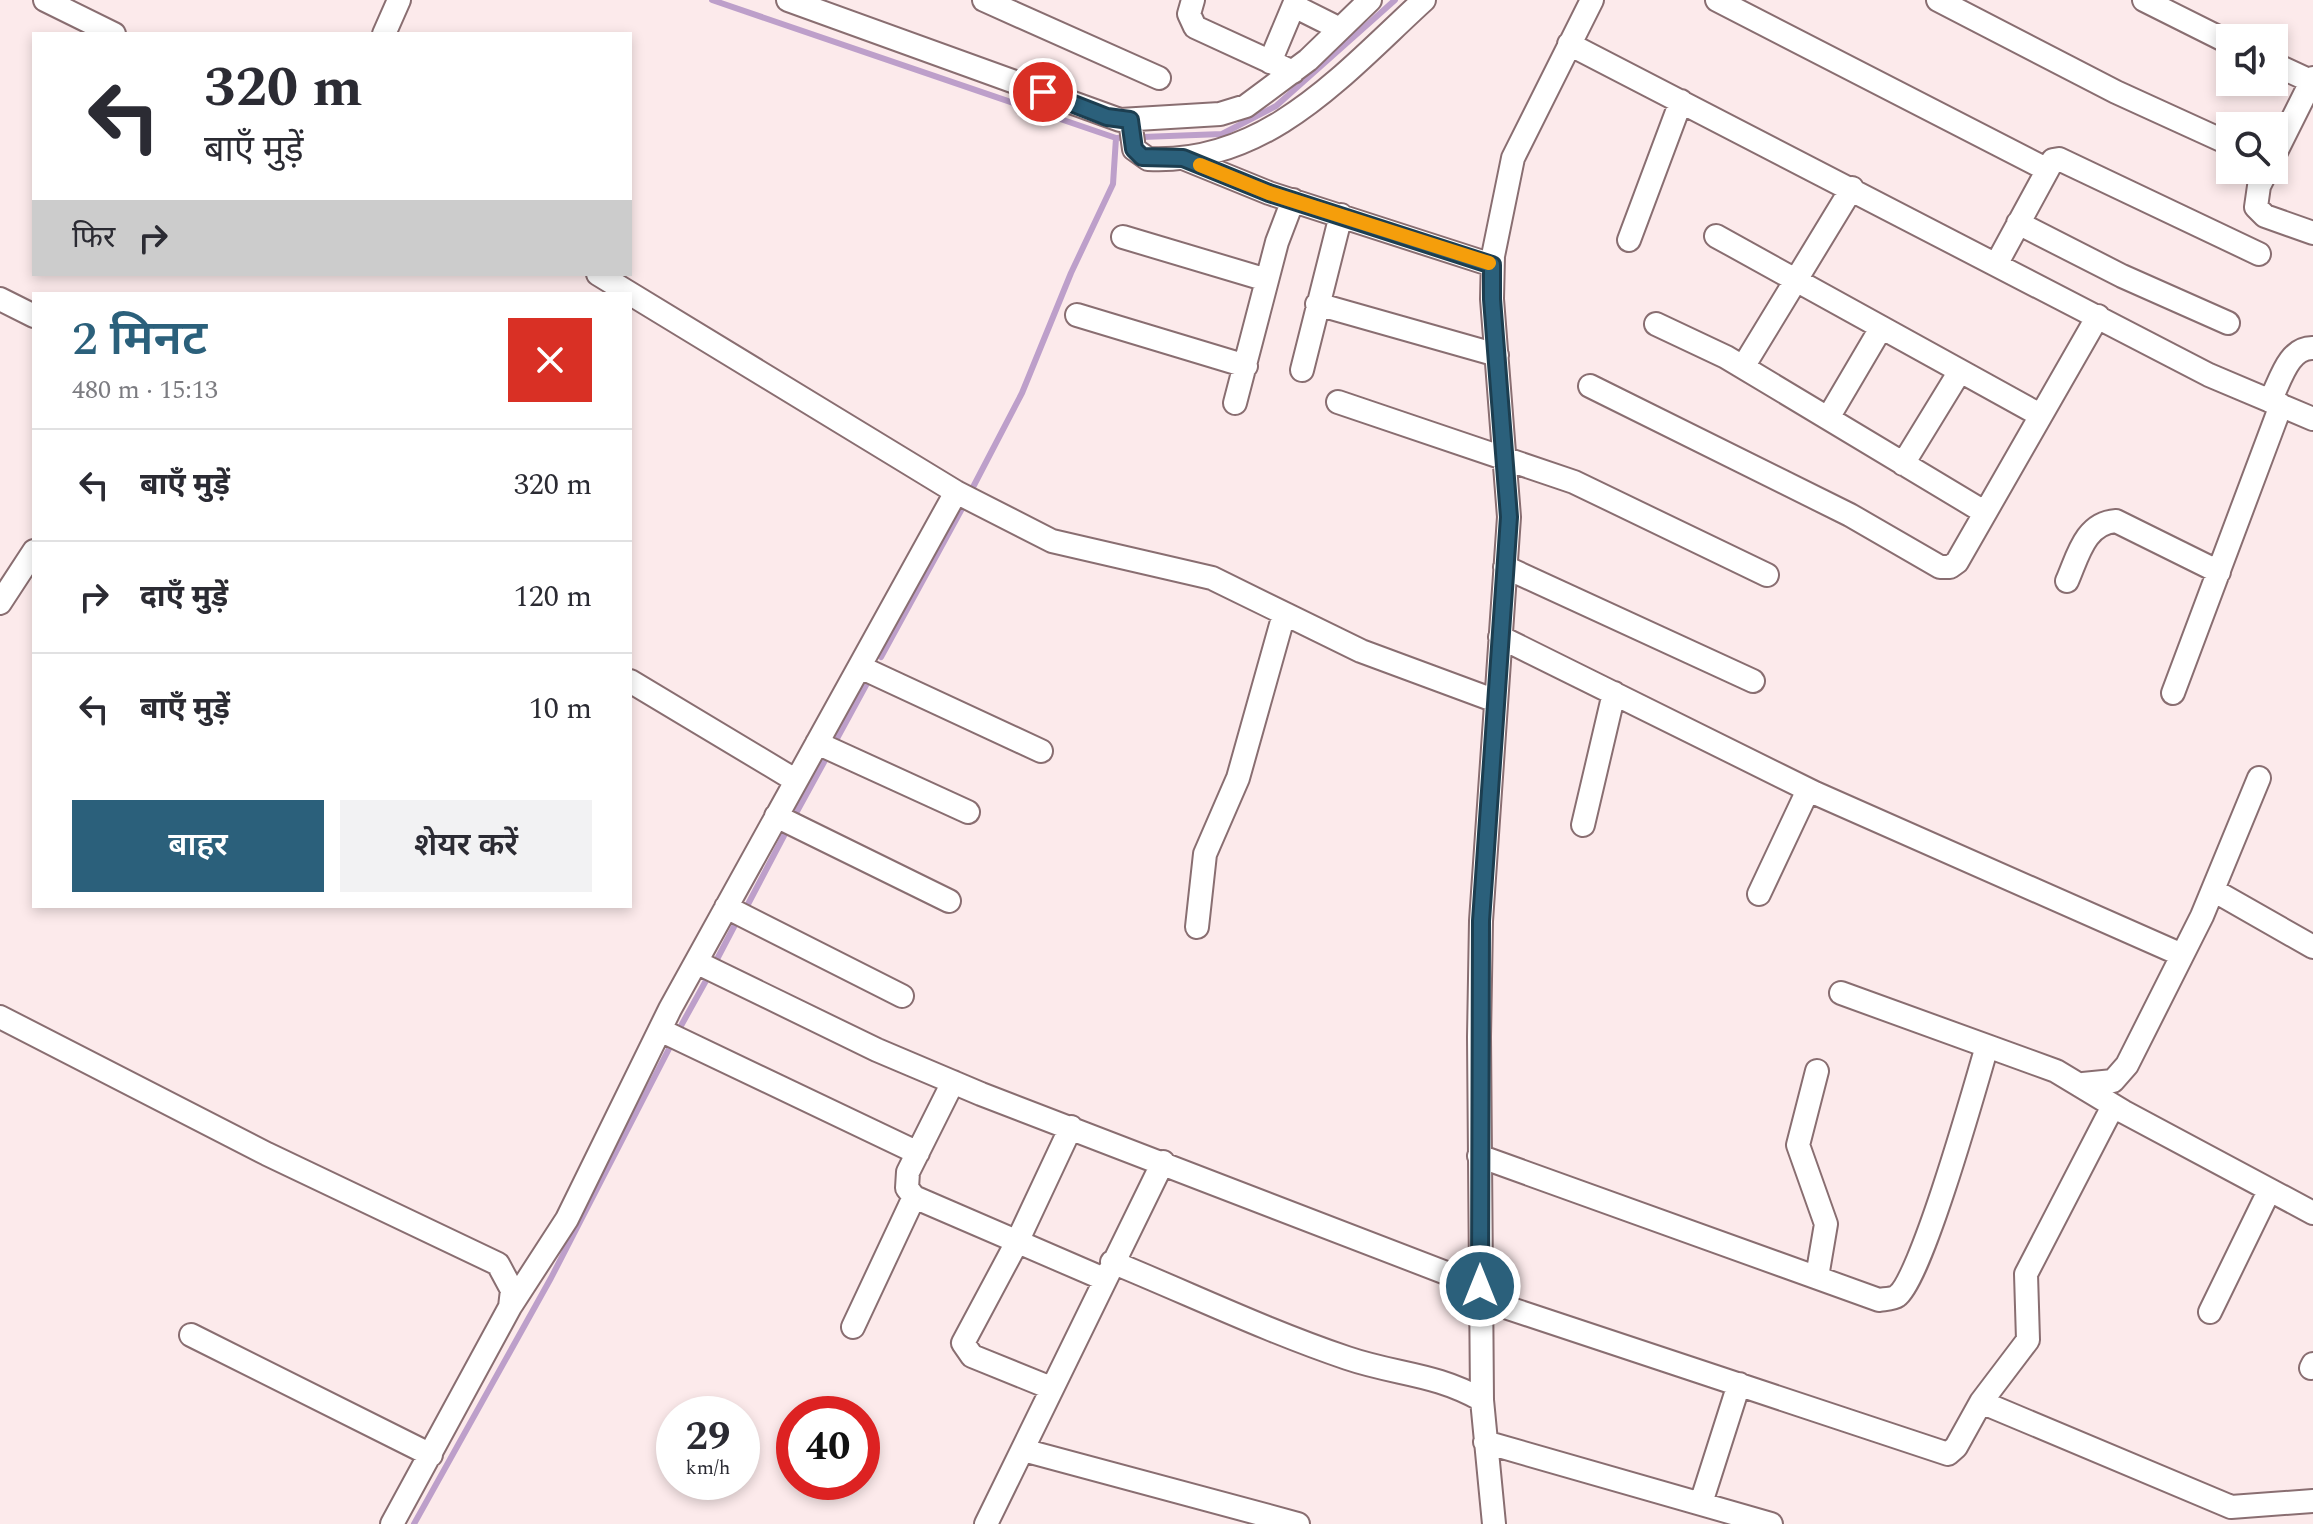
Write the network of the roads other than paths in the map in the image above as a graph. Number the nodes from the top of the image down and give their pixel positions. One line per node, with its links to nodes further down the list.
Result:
1 (45, 0): 14 (street)
2 (399, 0): 15 (street)
3 (788, 0): 25 (street)
4 (984, 0): 21 (street)
5 (1193, 0): 18 (street)
6 (1370, 0): 13 (street)
7 (1424, 0): 27 (street)
8 (1592, 0): 17 (street)
9 (1717, 0): 28 (street)
10 (1938, 0): 26 (street)
11 (2144, 0): 16 (street)
12 (1295, 3): 13 (street); 18 (street)
13 (1340, 29): 20 (street)
14 (110, 32)
15 (385, 32)
16 (2216, 36)
17 (1569, 44): 23 (street); 40 (street)
18 (1270, 62): 20 (street)
19 (2288, 70): 22 (street)
20 (1293, 72): 25 (street)
21 (1159, 78)
22 (2313, 80): 24 (street)
23 (1681, 101): 30 (street); 37 (street)
24 (2288, 129)
25 (1132, 132): 27 (street)
26 (2216, 138)
27 (1183, 158): 31 (street)
28 (2046, 169): 33 (street); 38 (street)
29 (2260, 184): 34 (street)
30 (1852, 188): 39 (street); 43 (street)
31 (1293, 200): 32 (street); 42 (street)
32 (1341, 215): 40 (street); 47 (street)
33 (2018, 223): 39 (street); 51 (street)
34 (2313, 233)
35 (1716, 236): 43 (street)
36 (1123, 237): 42 (street)
37 (1629, 240)
38 (2259, 254)
39 (1997, 263): 50 (street)
40 (1492, 265): 55 (street)
41 (601, 276): 44 (street)
42 (1267, 280): 56 (street)
43 (1796, 280): 53 (street); 57 (street)
44 (628, 292)
45 (632, 295): 69 (street)
46 (0, 299): 48 (street)
47 (1317, 304): 55 (street); 58 (street)
48 (32, 315)
49 (1077, 315): 56 (street)
50 (2098, 316): 63 (street); 64 (street)
51 (2228, 323)
52 (1656, 324): 57 (street)
53 (1881, 328): 59 (street); 65 (street)
54 (2313, 348): 63 (street)
55 (1497, 355): 67 (street)
56 (1246, 366): 62 (street)
57 (1743, 367): 65 (street)
58 (1302, 370)
59 (1960, 371): 64 (street); 68 (street)
60 (1590, 386): 70 (street)
61 (1338, 402): 67 (street)
62 (1235, 403)
63 (2276, 403): 66 (street); 73 (street)
64 (2040, 415): 70 (street)
65 (1828, 418): 68 (street)
66 (2313, 419)
67 (1506, 457): 72 (street); 74 (street)
68 (1903, 464): 70 (street)
69 (956, 492): 77 (street); 79 (street)
70 (1984, 512)
71 (32, 554): 76 (street)
72 (1505, 567): 78 (street); 80 (street)
73 (2219, 572): 75 (street); 83 (street)
74 (1767, 575)
75 (2067, 581)
76 (0, 603)
77 (1284, 614): 84 (street); 97 (street)
78 (1500, 637): 82 (street); 84 (street)
79 (860, 667): 85 (street); 86 (street)
80 (1753, 681)
81 (632, 682): 88 (street)
82 (1614, 693): 89 (street); 92 (street)
83 (2173, 693)
84 (1496, 701): 112 (street)
85 (817, 743): 88 (street); 90 (street)
86 (1041, 751)
87 (2259, 778): 93 (street)
88 (795, 780): 91 (street)
89 (1808, 790): 94 (street); 99 (street)
90 (968, 812)
91 (776, 816): 95 (street); 96 (street)
92 (1583, 825)
93 (2213, 890): 98 (street); 99 (street)
94 (1759, 894)
95 (949, 901)
96 (726, 907): 100 (street); 102 (street)
97 (1197, 927)
98 (2313, 947)
99 (2182, 955): 108 (street)
100 (696, 962): 104 (street); 107 (street)
101 (1841, 993): 105 (street)
102 (902, 996)
103 (0, 1017): 121 (street)
104 (660, 1030): 111 (street); 121 (street)
105 (1987, 1046): 108 (street); 119 (street)
106 (1817, 1071): 119 (street)
107 (953, 1082): 110 (street); 111 (street)
108 (2083, 1084): 109 (street)
109 (2113, 1106): 114 (street); 128 (street)
110 (1071, 1127): 113 (street); 117 (street)
111 (918, 1153): 115 (street)
112 (1479, 1156): 119 (street); 120 (street)
113 (1163, 1162): 118 (street); 120 (street)
114 (2269, 1191): 116 (street); 122 (street)
115 (914, 1197): 117 (street); 123 (street)
116 (2313, 1213)
117 (1017, 1242): 118 (street); 126 (street)
118 (1108, 1270): 126 (street); 127 (street)
119 (1817, 1277)
120 (1480, 1293): 125 (street); 127 (street)
121 (510, 1307): 131 (street)
122 (2210, 1312)
123 (853, 1327)
124 (191, 1335): 131 (street)
125 (1739, 1384): 128 (street); 133 (street)
126 (1051, 1388): 130 (street)
127 (1482, 1400): 129 (street)
128 (1981, 1402): 132 (street)
129 (1485, 1442): 133 (street); 138 (street)
130 (1023, 1450): 134 (street); 136 (street)
131 (431, 1455): 135 (street)
132 (2313, 1501)
133 (1701, 1503): 139 (street)
134 (1258, 1519): 137 (street)
135 (392, 1524)
136 (986, 1524)
137 (1298, 1524)
138 (1494, 1524)
139 (1771, 1524)

